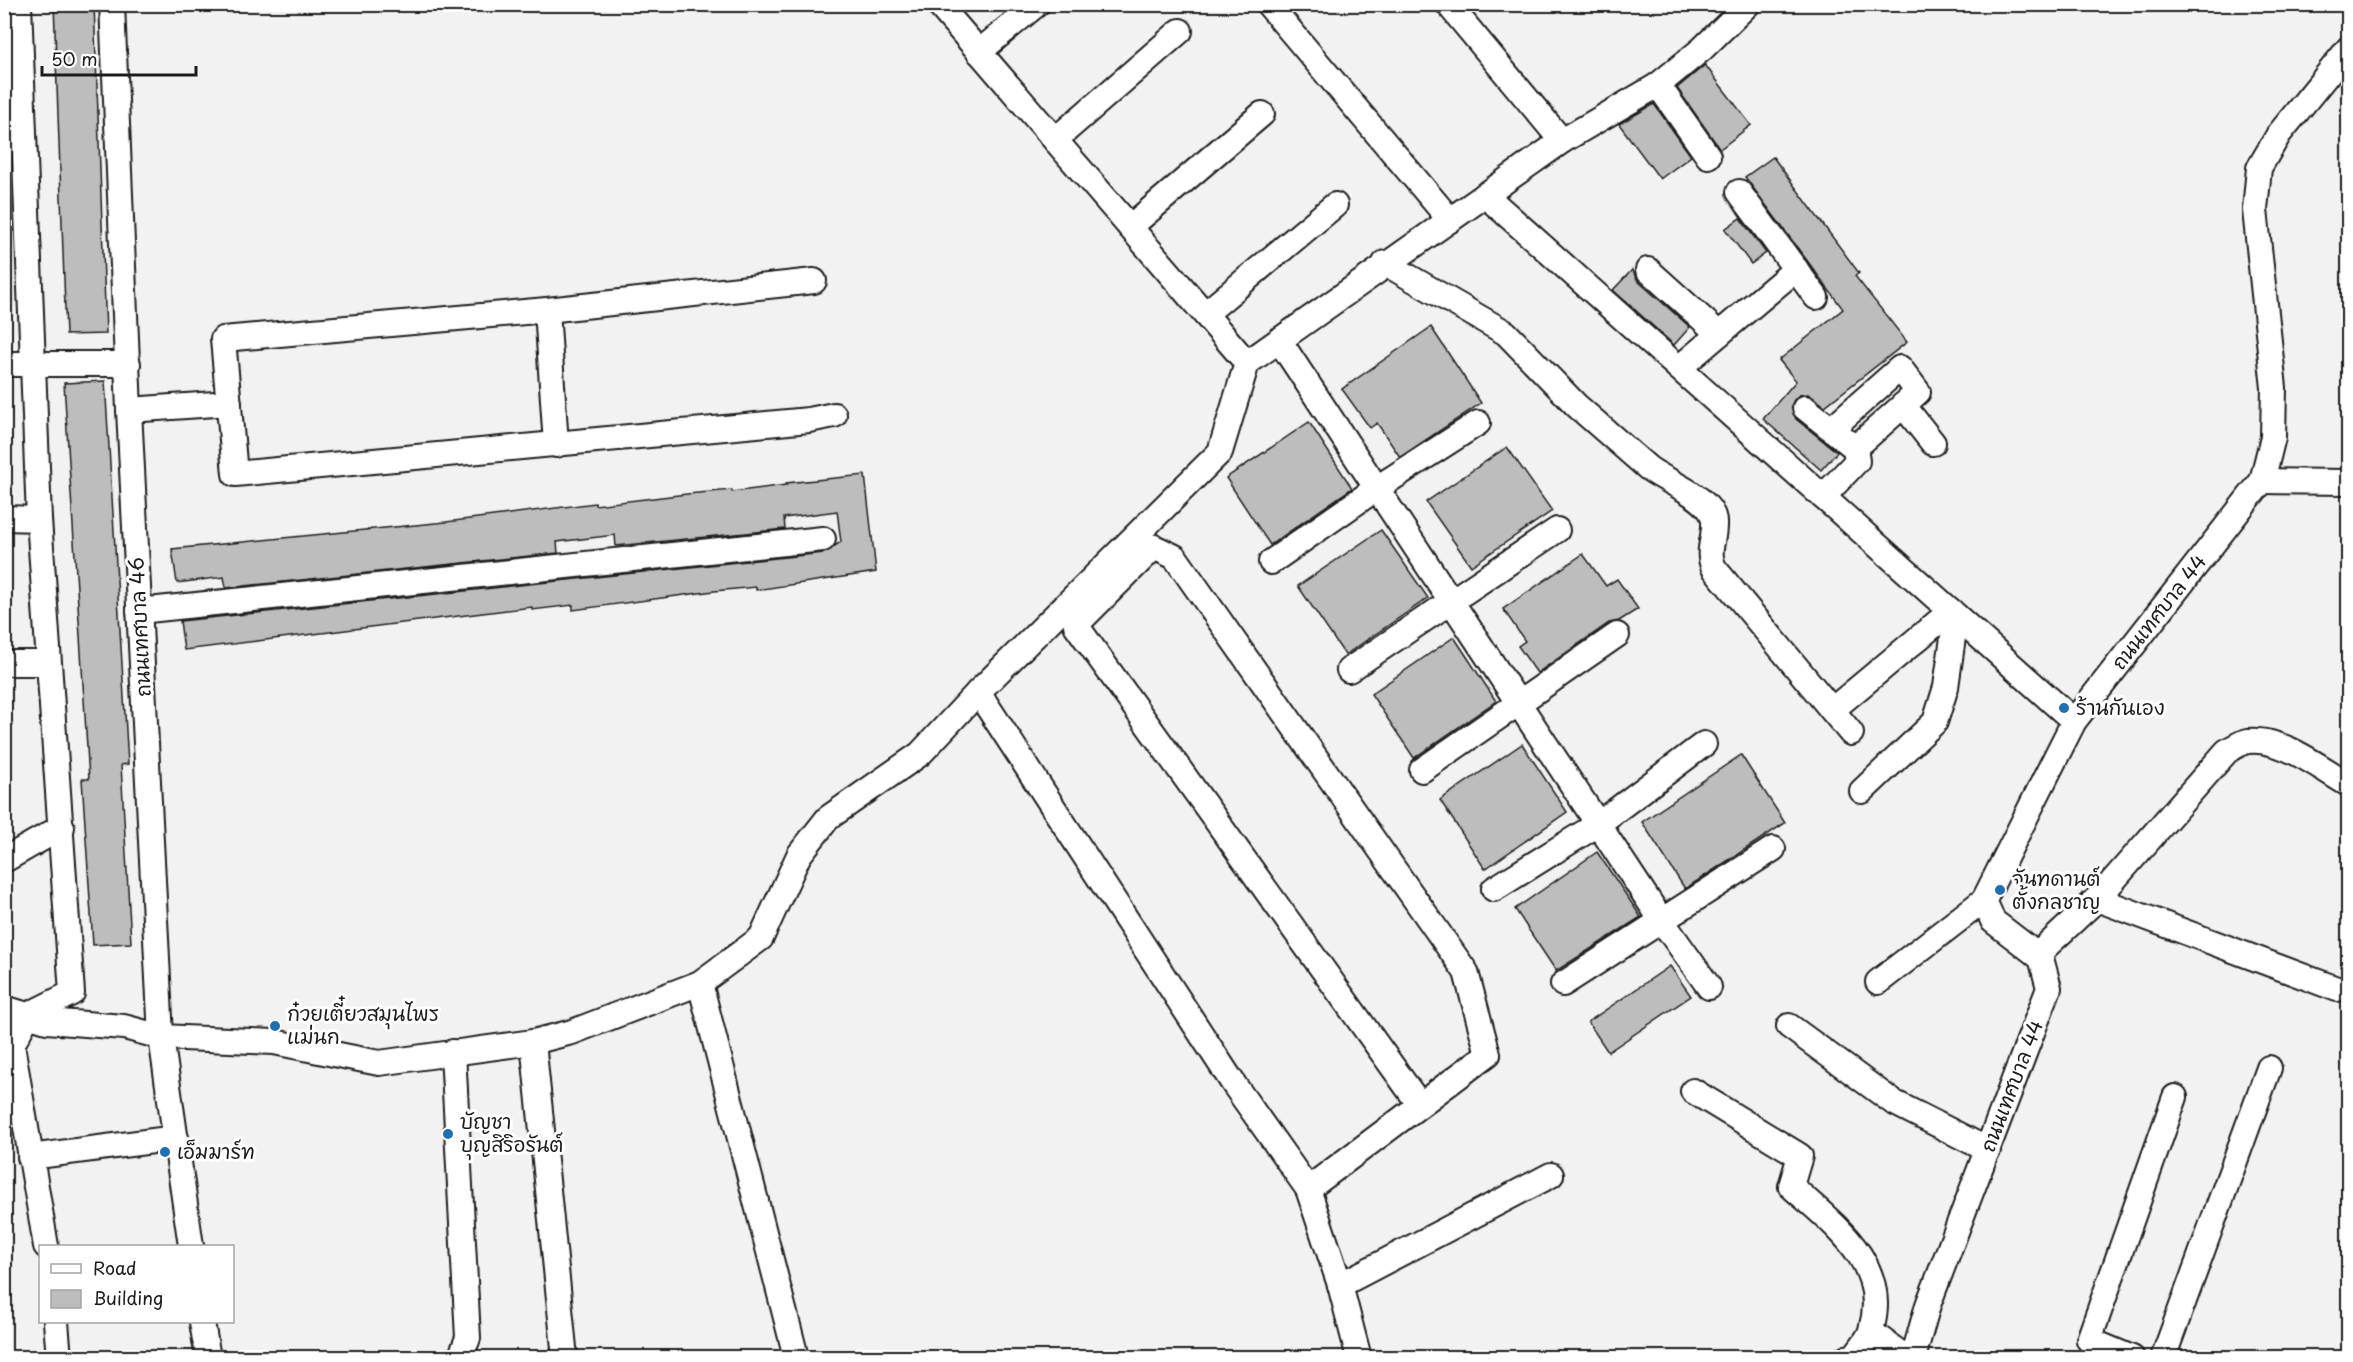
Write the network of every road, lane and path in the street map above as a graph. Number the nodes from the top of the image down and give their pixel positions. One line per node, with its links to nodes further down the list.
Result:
1 (112, 4): 34 (street, ถนนเทศบาล 46)
2 (938, 4): 10 (street)
3 (1037, 4): 10 (street)
4 (1268, 4): 20 (street)
5 (1448, 4): 15 (street)
6 (1748, 4): 11 (street)
7 (14, 12): 13 (street)
8 (1180, 31): 14 (street)
9 (2349, 49): 47 (street, ถนนเทศบาล 44)
10 (979, 52): 14 (street)
11 (1658, 85): 15 (street); 16 (street)
12 (1262, 114): 21 (street)
13 (14, 129): 22 (street)
14 (1054, 140): 21 (street)
15 (1562, 141): 18 (street)
16 (1708, 156)
17 (1739, 192): 24 (street)
18 (1485, 195): 20 (street); 36 (street)
19 (1335, 205): 29 (street)
20 (1450, 220): 23 (street)
21 (1130, 227): 29 (street)
22 (16, 240): 35 (street)
23 (1385, 264): 31 (street); 65 (street)
24 (1796, 269): 27 (street); 30 (street)
25 (1648, 270): 30 (street)
26 (814, 281): 28 (street)
27 (1816, 297)
28 (547, 309): 37 (street); 45 (street)
29 (1205, 314): 32 (street)
30 (1719, 334): 36 (street)
31 (1279, 340): 32 (street); 49 (street)
32 (1247, 363): 63 (street)
33 (4, 364): 35 (street)
34 (128, 364): 35 (street); 40 (street, ถนนเทศบาล 46)
35 (32, 365): 52 (street)
36 (1679, 368): 50 (street)
37 (229, 403): 40 (street); 45 (street)
38 (1903, 405): 43 (street); 44 (street); 46 (street)
39 (1805, 408): 43 (street)
40 (129, 410): 57 (street, ถนนเทศบาล 46)
41 (834, 415): 45 (street)
42 (1478, 423): 49 (street)
43 (1830, 429): 46 (street)
44 (1933, 443)
45 (556, 445)
46 (1855, 448): 50 (street)
47 (2262, 481): 48 (street); 66 (street, ถนนเทศบาล 44)
48 (2349, 482)
49 (1377, 488): 55 (street); 56 (street)
50 (1823, 497): 58 (street)
51 (4, 518): 52 (street)
52 (39, 519): 61 (street)
53 (1557, 530): 56 (street)
54 (823, 539): 57 (street)
55 (1271, 562)
56 (1452, 602): 62 (street); 64 (street)
57 (139, 611): 89 (street, ถนนเทศบาล 46)
58 (1954, 614): 65 (street); 66 (street); 71 (street)
59 (1617, 635): 64 (street)
60 (4, 663): 61 (street)
61 (48, 663): 73 (street)
62 (1349, 670)
63 (978, 692): 82 (street); 100 (street)
64 (1519, 703): 69 (street); 72 (street)
65 (1832, 710): 67 (street)
66 (2074, 721): 78 (street, ถนนเทศบาล 44)
67 (1851, 733)
68 (1704, 744): 72 (street)
69 (1422, 770)
70 (2349, 784): 77 (street)
71 (1862, 791)
72 (1598, 824): 76 (street); 79 (street)
73 (62, 827): 75 (street); 87 (street)
74 (1773, 849): 79 (street)
75 (4, 858)
76 (1494, 889)
77 (2097, 899): 80 (street); 85 (street)
78 (1984, 900): 80 (street); 81 (street)
79 (1662, 921): 83 (street); 84 (street)
80 (2037, 955): 97 (street, ถนนเทศบาล 44)
81 (1878, 982)
82 (700, 983): 90 (street); 107 (street)
83 (1563, 984)
84 (1709, 987)
85 (2337, 989)
86 (4, 1008): 87 (street)
87 (28, 1015): 89 (street); 98 (street)
88 (1789, 1026): 97 (street)
89 (161, 1037): 91 (street); 96 (street, ถนนเทศบาล 46)
90 (533, 1042): 91 (street); 111 (street)
91 (453, 1052): 110 (street)
92 (2269, 1068): 117 (street)
93 (1693, 1091): 106 (street)
94 (2175, 1097): 116 (street)
95 (1420, 1105): 95 (street); 100 (street)
96 (176, 1137): 98 (street); 102 (street, ถนนเทศบาล 46)
97 (1988, 1150): 115 (street, ถนนเทศบาล 44)
98 (30, 1157): 101 (street)
99 (1551, 1174): 103 (street)
100 (1308, 1189): 103 (street)
101 (46, 1245)
102 (192, 1245)
103 (1340, 1285): 112 (street)
104 (56, 1323): 108 (street)
105 (202, 1323): 109 (street)
106 (1871, 1332): 113 (street); 114 (street)
107 (794, 1349)
108 (59, 1358)
109 (208, 1358)
110 (460, 1358)
111 (565, 1358)
112 (1359, 1358)
113 (1846, 1358)
114 (1906, 1358)
115 (1913, 1358)
116 (2132, 1358)
117 (2163, 1358)

